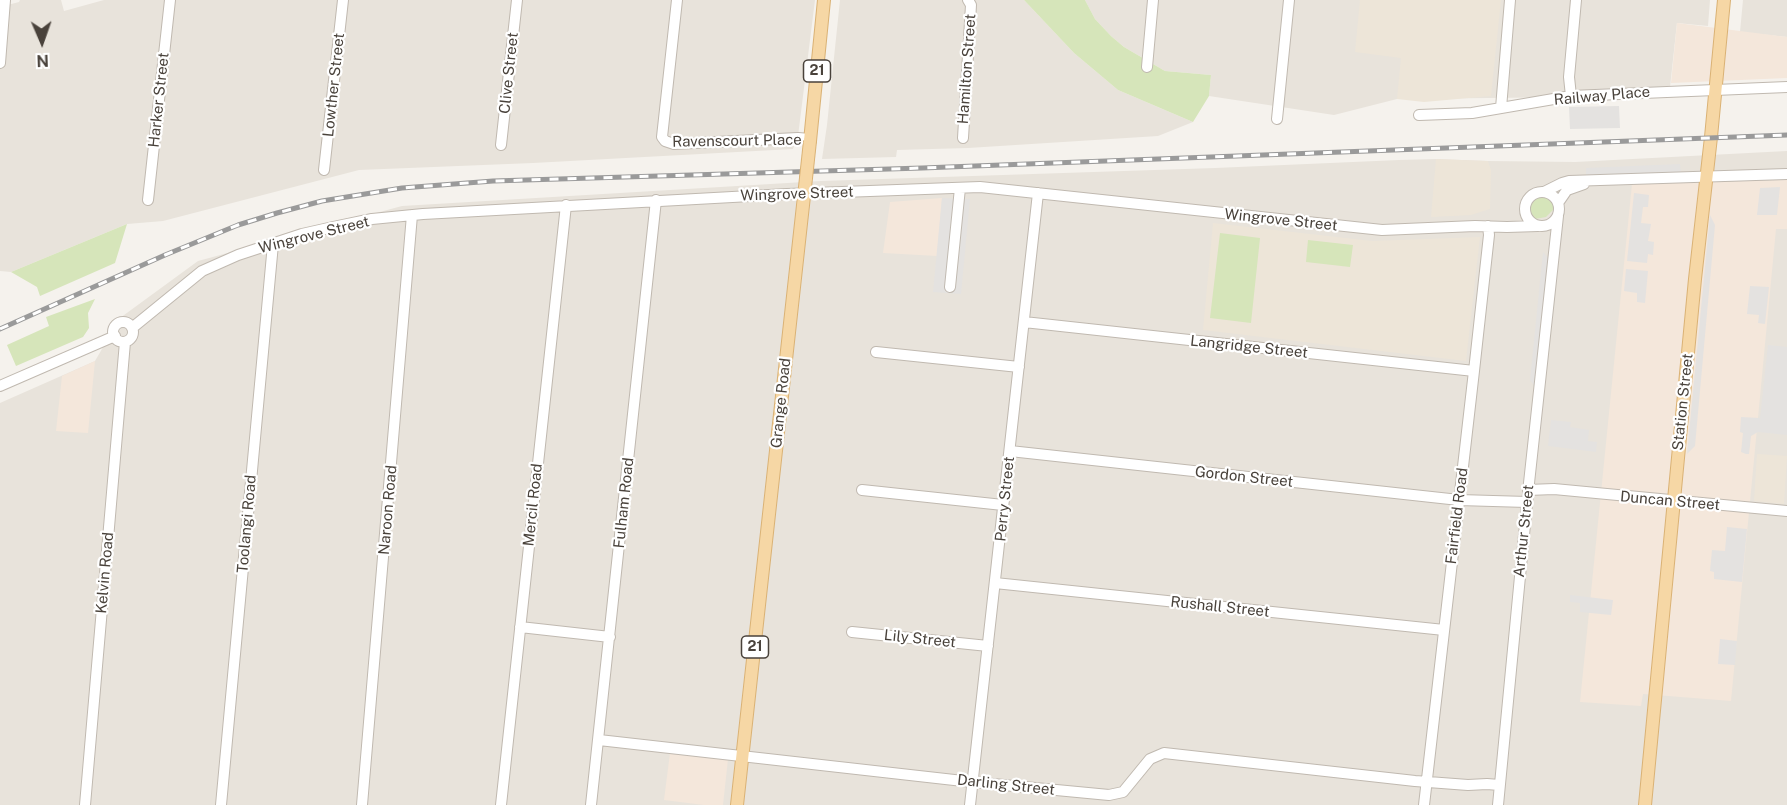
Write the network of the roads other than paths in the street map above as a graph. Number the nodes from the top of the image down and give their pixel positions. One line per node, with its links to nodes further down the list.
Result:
1 (5, 0): 13 (street)
2 (170, 0): 33 (street, Harker Street)
3 (343, 0): 24 (street, Lowther Street)
4 (517, 0): 23 (street, Clive Street)
5 (677, 0): 22 (street, Ravenscourt Place)
6 (824, 0): 22 (main road, Grange Road / 21)
7 (968, 0): 21 (street, Hamilton Street)
8 (1153, 0): 14 (street)
9 (1289, 0): 20 (street)
10 (1510, 0): 18 (street)
11 (1576, 0): 17 (street)
12 (1724, 0): 16 (main road, Station Street)
13 (0, 63)
14 (1147, 67)
15 (1787, 87): 16 (street, Railway Place)
16 (1716, 89): 17 (street, Railway Place); 26 (main road, Station Street)
17 (1571, 96): 18 (street, Railway Place)
18 (1501, 108): 19 (street, Railway Place)
19 (1419, 115)
20 (1277, 119)
21 (963, 138)
22 (810, 140): 30 (main road, Grange Road / 21, bridge)
23 (501, 145)
24 (324, 170)
25 (1787, 174): 26 (street)
26 (1706, 178): 27 (street); 55 (main road, Station Street)
27 (1590, 182): 29 (street); 34 (street)
28 (960, 188): 30 (street, Wingrove Street); 31 (street, Wingrove Street); 43 (street)
29 (1545, 192): 34 (street); 36 (street)
30 (805, 193): 32 (street, Wingrove Street); 66 (main road, Grange Road / 21)
31 (1038, 193): 39 (street, Wingrove Street); 44 (street, Perry Street)
32 (656, 200): 35 (street, Wingrove Street); 63 (street, Fulham Road)
33 (148, 201)
34 (1558, 203): 38 (street)
35 (566, 205): 37 (street, Wingrove Street); 60 (street, Mercil Road)
36 (1525, 209): 39 (street, Wingrove Street); 40 (street)
37 (412, 215): 41 (street, Wingrove Street); 73 (street, Naroon Road)
38 (1558, 216): 40 (street); 42 (street, Arthur Street)
39 (1488, 226): 40 (street, Wingrove Street); 49 (street, Fairfield Road)
40 (1540, 226): 42 (street, Arthur Street)
41 (273, 244): 45 (street, Wingrove Street); 72 (street, Toolangi Road)
42 (1553, 257): 52 (street, Arthur Street)
43 (950, 287)
44 (1024, 322): 48 (street, Perry Street); 49 (street, Langridge Street)
45 (132, 328): 46 (street); 46 (street)
46 (120, 339): 50 (street); 71 (street, Kelvin Road)
47 (876, 352): 48 (street)
48 (1019, 367): 51 (street, Perry Street)
49 (1474, 371): 54 (street, Fairfield Road)
50 (0, 386)
51 (1010, 451): 54 (street, Gordon Street); 56 (street, Perry Street)
52 (1528, 486): 55 (street, Duncan Street); 57 (street, Arthur Street)
53 (862, 490): 56 (street)
54 (1459, 500): 57 (street, Gordon Street); 61 (street, Fairfield Road)
55 (1673, 501): 58 (street, Duncan Street); 80 (main road, Station Street)
56 (1004, 505): 59 (street, Perry Street)
57 (1527, 506): 69 (street, Arthur Street)
58 (1787, 511)
59 (995, 583): 61 (street, Rushall Street); 64 (street, Perry Street)
60 (520, 627): 63 (street); 74 (street, Mercil Road)
61 (1444, 630): 67 (street, Fairfield Road)
62 (852, 632): 64 (street, Lily Street)
63 (610, 637): 65 (street, Fulham Road)
64 (988, 646): 68 (street, Perry Street)
65 (600, 740): 66 (street, Darling Street); 75 (street, Fulham Road)
66 (743, 755): 68 (street, Darling Street); 76 (main road, Grange Road / 21)
67 (1427, 781): 69 (street, Darling Street); 70 (street, Darling Street); 78 (street, Fairfield Road)
68 (972, 782): 70 (street, Darling Street); 77 (street, Perry Street)
69 (1499, 789): 79 (street, Arthur Street)
70 (1109, 800)
71 (85, 805)
72 (222, 805)
73 (362, 805)
74 (501, 805)
75 (591, 805)
76 (737, 805)
77 (970, 805)
78 (1424, 805)
79 (1497, 805)
80 (1645, 805)

